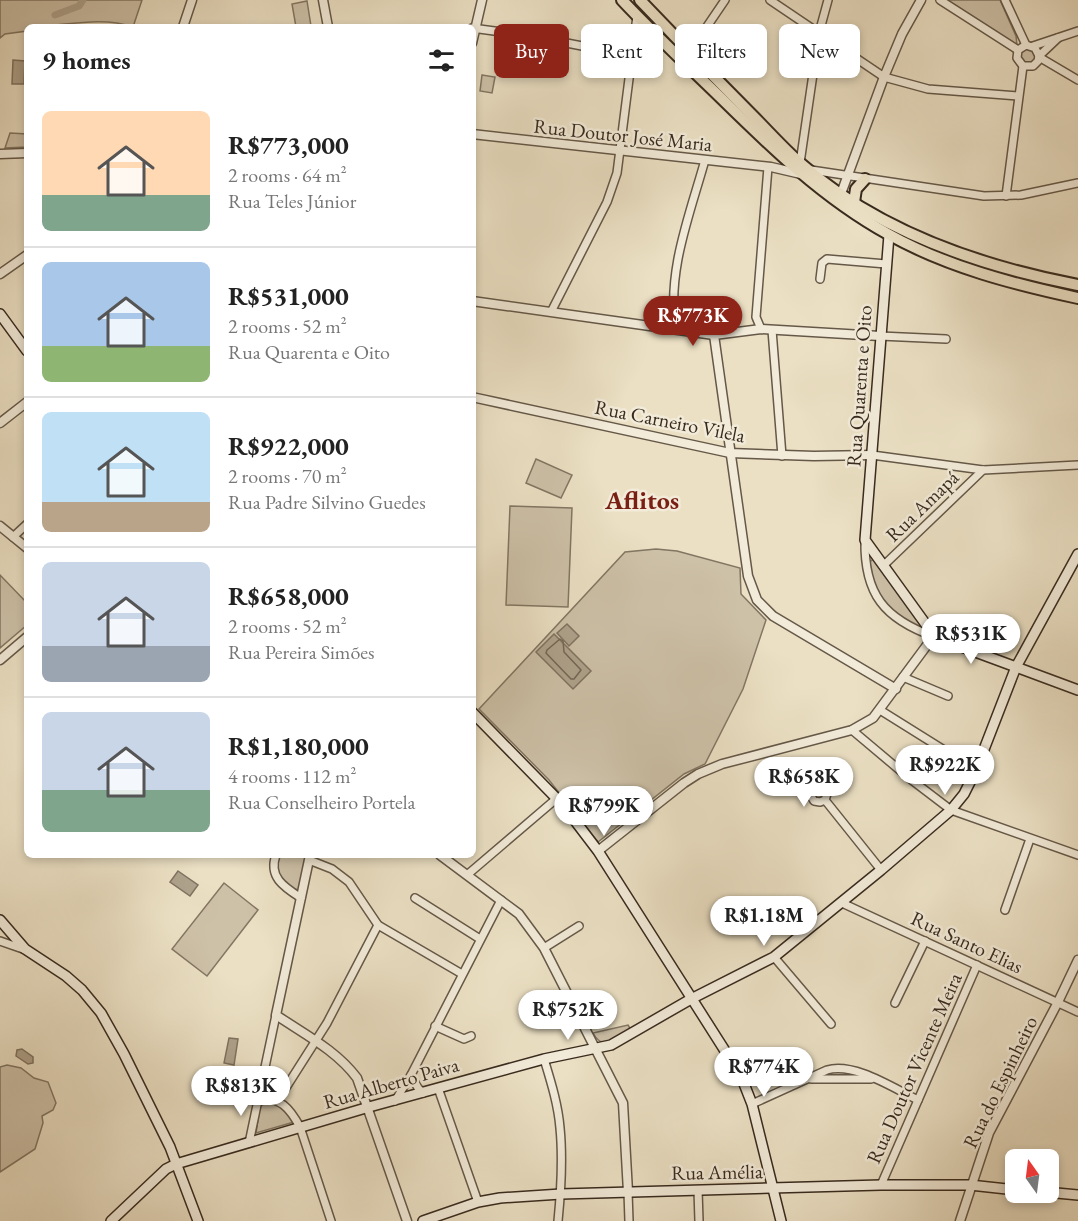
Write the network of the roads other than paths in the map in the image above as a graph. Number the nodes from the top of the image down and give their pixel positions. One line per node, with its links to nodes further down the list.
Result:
1 (192, 0): 13 (street)
2 (323, 0): 14 (street)
3 (482, 0): 15 (street)
4 (622, 0): 12 (main road)
5 (640, 0): 22 (main road)
6 (725, 0): 17 (street)
7 (770, 0): 18 (street)
8 (828, 0): 19 (street)
9 (921, 0): 30 (street)
10 (940, 0): 26 (street)
11 (1005, 0): 25 (street)
12 (637, 16): 16 (street); 40 (main road)
13 (184, 24)
14 (327, 24)
15 (475, 24)
16 (636, 24)
17 (709, 24)
18 (806, 24)
19 (821, 24)
20 (476, 28): 24 (street)
21 (1078, 31): 23 (street)
22 (675, 38)
23 (1058, 38): 25 (street); 27 (street)
24 (581, 46)
25 (1029, 46): 26 (street); 27 (street)
26 (1018, 51): 29 (street)
27 (1039, 57): 29 (street); 34 (street)
28 (860, 60): 30 (street)
29 (1023, 66): 35 (street)
30 (884, 76): 35 (street); 44 (street)
31 (630, 78): 37 (street)
32 (714, 78): 43 (main road)
33 (814, 78): 43 (street)
34 (1078, 80)
35 (1018, 96): 47 (street)
36 (476, 134): 37 (street, Rua Doutor José Maria)
37 (621, 151): 41 (street, Rua Doutor José Maria); 58 (street)
38 (24, 153): 39 (street)
39 (0, 154)
40 (780, 155): 42 (street); 43 (main road)
41 (705, 160): 42 (street, Rua Doutor José Maria); 60 (street)
42 (769, 167): 43 (street, Rua Doutor José Maria); 61 (street)
43 (803, 169): 44 (street, Rua Doutor José Maria); 48 (main road)
44 (848, 176): 45 (street, Rua Doutor José Maria); 48 (street)
45 (865, 179): 47 (street, Rua Doutor José Maria); 49 (main road)
46 (1078, 183): 47 (street, Rua Doutor José Maria)
47 (1006, 196)
48 (840, 198): 49 (main road); 50 (main road)
49 (854, 202): 55 (main road)
50 (889, 235): 52 (main road, Rua Quarenta e Oito); 56 (main road)
51 (24, 257): 53 (street)
52 (886, 264): 54 (street); 68 (main road, Rua Quarenta e Oito)
53 (0, 274)
54 (820, 279)
55 (1078, 285)
56 (1078, 298)
57 (476, 302): 58 (street)
58 (551, 312): 62 (street)
59 (0, 314): 70 (main road)
60 (674, 315): 62 (street); 64 (street)
61 (756, 316): 63 (street); 65 (street)
62 (664, 328): 64 (street)
63 (761, 329): 65 (street); 66 (street)
64 (676, 330): 67 (street)
65 (749, 330): 67 (street)
66 (772, 330): 68 (street); 76 (street)
67 (714, 335): 74 (street)
68 (880, 336): 69 (street); 75 (main road, Rua Quarenta e Oito)
69 (946, 339)
70 (24, 347)
71 (476, 398): 74 (street, Rua Carneiro Vilela)
72 (24, 404): 73 (street)
73 (0, 423)
74 (730, 453): 76 (street, Rua Carneiro Vilela); 91 (street)
75 (872, 455): 76 (street, Rua Carneiro Vilela); 78 (street, Rua Carneiro Vilela); 82 (main road, Rua Quarenta e Oito)
76 (782, 456)
77 (1078, 465): 78 (street, Rua Carneiro Vilela)
78 (983, 470): 85 (street, Rua Amapá)
79 (0, 526): 81 (street)
80 (24, 527): 81 (street)
81 (13, 537): 83 (street)
82 (865, 540): 85 (main road); 86 (street, Rua Quarenta e Oito)
83 (24, 546)
84 (1078, 554): 89 (main road, Rua Alberto Paiva)
85 (883, 566): 86 (main road)
86 (934, 637): 89 (main road, Rua Quarenta e Oito); 90 (street)
87 (24, 640): 88 (street)
88 (0, 660)
89 (1016, 667): 92 (main road, Rua Quarenta e Oito); 97 (main road, Rua Alberto Paiva)
90 (903, 677): 91 (street); 93 (street)
91 (896, 689): 94 (street)
92 (1078, 690)
93 (948, 696)
94 (880, 710): 96 (street); 97 (street)
95 (476, 715): 98 (main road)
96 (852, 730): 100 (street); 102 (street)
97 (976, 770): 100 (main road, Rua Alberto Paiva)
98 (556, 798): 102 (main road); 109 (street)
99 (825, 800): 108 (street)
100 (951, 810): 101 (street); 108 (main road, Rua Alberto Paiva)
101 (1030, 839): 103 (street); 114 (street)
102 (598, 852): 127 (main road)
103 (1078, 855)
104 (275, 858): 110 (street)
105 (309, 858): 110 (street)
106 (311, 858): 116 (street)
107 (444, 858): 109 (street)
108 (881, 870): 113 (main road, Rua Alberto Paiva)
109 (467, 875): 112 (street)
110 (301, 898): 131 (street)
111 (415, 898): 118 (street)
112 (501, 900): 118 (street); 121 (street)
113 (842, 903): 120 (street, Rua Santo Elias); 123 (main road, Rua Alberto Paiva)
114 (1005, 910)
115 (0, 920): 122 (main road)
116 (378, 925): 126 (street); 135 (street)
117 (579, 926): 121 (street)
118 (480, 939): 126 (street)
119 (0, 941): 122 (street)
120 (925, 941): 125 (street, Rua Santo Elias); 129 (street)
121 (544, 948): 136 (street)
122 (25, 949): 151 (main road)
123 (774, 957): 127 (main road, Rua Alberto Paiva); 132 (street)
124 (1078, 960): 128 (street, Rua do Espinheiro)
125 (977, 965): 128 (street, Rua Santo Elias); 145 (street, Rua Doutor Vicente Meira)
126 (462, 974): 133 (street)
127 (691, 999): 136 (main road, Rua Alberto Paiva); 147 (main road)
128 (1058, 1002): 130 (street, Rua Santo Elias); 153 (street, Rua do Espinheiro)
129 (895, 1003)
130 (1078, 1012)
131 (276, 1015): 135 (street); 143 (street)
132 (831, 1024)
133 (435, 1026): 134 (street); 138 (street)
134 (471, 1036)
135 (315, 1041): 144 (street); 148 (street)
136 (596, 1050): 137 (main road, Rua Alberto Paiva); 157 (street)
137 (544, 1059): 141 (main road, Rua Alberto Paiva); 158 (street)
138 (411, 1075): 142 (street); 146 (street)
139 (807, 1079): 140 (street); 140 (street); 147 (street)
140 (874, 1079): 145 (street)
141 (438, 1088): 142 (main road, Rua Alberto Paiva); 161 (street)
142 (423, 1093): 146 (main road, Rua Alberto Paiva)
143 (258, 1095): 144 (street); 150 (street)
144 (278, 1100): 149 (street)
145 (918, 1100): 152 (street, Rua Doutor Vicente Meira)
146 (394, 1101): 148 (main road, Rua Alberto Paiva)
147 (752, 1104): 154 (main road)
148 (369, 1107): 149 (main road, Rua Alberto Paiva); 165 (street)
149 (300, 1127): 150 (main road, Rua Alberto Paiva); 164 (street)
150 (249, 1143): 151 (main road, Rua Alberto Paiva)
151 (176, 1164): 162 (main road, Rua Alberto Paiva); 163 (main road)
152 (881, 1185): 153 (main road, Rua Amélia); 154 (main road, Rua Amélia)
153 (970, 1185): 155 (main road, Rua Amélia); 171 (street, Rua do Espinheiro)
154 (774, 1189): 156 (main road, Rua Amélia); 170 (main road)
155 (1005, 1189)
156 (698, 1191): 157 (main road, Rua Amélia); 169 (street)
157 (628, 1192): 158 (main road, Rua Amélia); 168 (street)
158 (561, 1194): 161 (main road, Rua Amélia); 167 (street)
159 (1059, 1194): 160 (main road)
160 (1078, 1196)
161 (478, 1202): 166 (main road, Rua Amélia)
162 (111, 1221)
163 (198, 1221)
164 (331, 1221)
165 (407, 1221)
166 (423, 1221)
167 (558, 1221)
168 (629, 1221)
169 (699, 1221)
170 (781, 1221)
171 (960, 1221)

